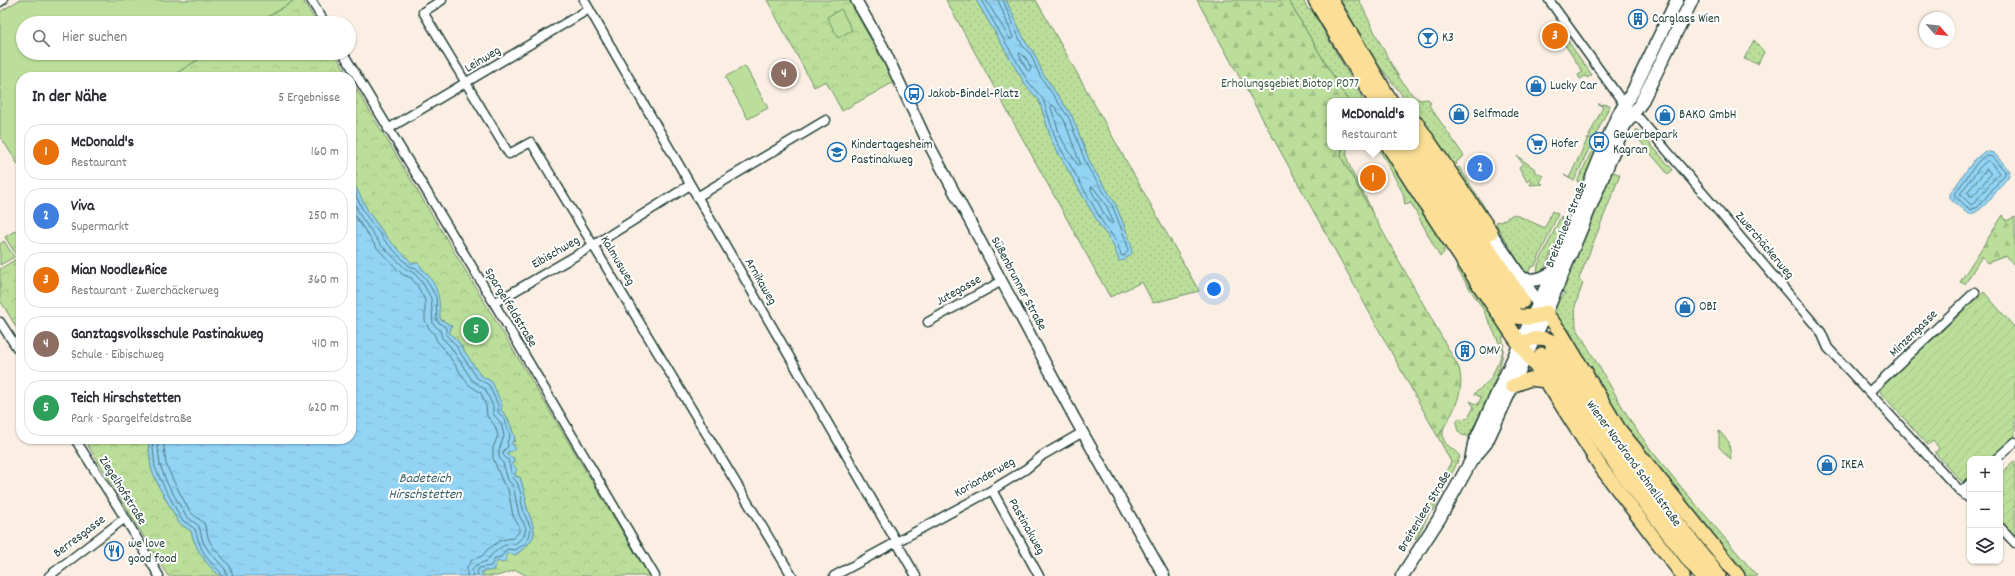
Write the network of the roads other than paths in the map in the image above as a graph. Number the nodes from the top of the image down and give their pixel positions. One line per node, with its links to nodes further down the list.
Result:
1 (3, 0): 11 (street)
2 (311, 0): 13 (street)
3 (442, 0): 18 (street, Kalmusweg)
4 (584, 0): 12 (street, Arnikaweg)
5 (856, 0): 38 (street, Süßenbrunner Straße)
6 (1316, 0): 15 (highway)
7 (1330, 0): 19 (highway)
8 (1549, 0): 24 (street, Zwerchäckerweg)
9 (1677, 0): 24 (main road, Breitenleer Straße)
10 (1692, 0): 25 (main road, Breitenleer Straße)
11 (0, 2)
12 (589, 10): 18 (street, Leinweg); 32 (street, Arnikaweg)
13 (321, 16)
14 (347, 60): 16 (street, Spargelfeldstraße)
15 (1355, 68): 20 (highway); 21 (highway)
16 (354, 72)
17 (356, 75): 28 (street, Spargelfeldstraße)
18 (466, 84): 28 (street, Leinweg); 35 (street, Kalmusweg)
19 (1381, 87): 22 (highway); 23 (highway)
20 (1365, 98)
21 (1374, 98)
22 (1388, 98)
23 (1394, 98)
24 (1624, 105): 25 (street, Zwerchäckerweg); 36 (main road, Breitenleer Straße)
25 (1632, 115): 42 (main road, Breitenleer Straße); 50 (street, Zwerchäckerweg)
26 (826, 120): 33 (street)
27 (1419, 128): 34 (highway)
28 (388, 129): 40 (street, Spargelfeldstraße)
29 (1419, 145): 31 (highway)
30 (1392, 150): 41 (highway)
31 (1408, 150)
32 (690, 185): 33 (street, Arnikaweg); 35 (street, Eibischweg)
33 (697, 196): 62 (street, Arnikaweg)
34 (1490, 232): 37 (main road)
35 (594, 245): 40 (street, Eibischweg); 67 (street, Kalmusweg)
36 (1553, 272): 37 (main road); 42 (main road, Breitenleer Straße)
37 (1520, 278): 42 (main road)
38 (1002, 282): 44 (street, Jutegasse); 51 (street, Süßenbrunner Straße)
39 (1975, 292): 50 (street, Minzengasse)
40 (494, 303): 66 (street, Spargelfeldstraße)
41 (1496, 308): 42 (highway); 46 (highway)
42 (1539, 311): 46 (main road, Breitenleer Straße); 47 (main road)
43 (0, 322): 45 (street)
44 (928, 322)
45 (16, 346)
46 (1527, 346): 47 (main road); 48 (main road); 49 (main road, Breitenleer Straße); 55 (main road, Breitenleer Straße)
47 (1586, 372): 76 (main road)
48 (1546, 382): 49 (main road); 73 (main road)
49 (1512, 386): 55 (main road, Breitenleer Straße)
50 (1869, 392): 58 (street, Zwerchäckerweg)
51 (1083, 432): 57 (street, Korianderweg); 71 (street, Süßenbrunner Straße)
52 (2015, 442): 54 (street)
53 (78, 444): 60 (street, Ziegelhofstraße)
54 (1999, 456)
55 (1471, 461): 72 (main road, Breitenleer Straße)
56 (1967, 487): 58 (street)
57 (992, 490): 62 (street, Korianderweg); 70 (street, Pastinakweg)
58 (1961, 492): 59 (street, Zwerchäckerweg)
59 (1967, 497)
60 (125, 518): 64 (street, Berresgasse); 65 (street, Ziegelhofstraße)
61 (2003, 531): 63 (street)
62 (896, 541): 68 (street, Korianderweg); 69 (street, Arnikaweg)
63 (2015, 543)
64 (49, 576)
65 (159, 576)
66 (656, 576)
67 (792, 576)
68 (834, 576)
69 (916, 576)
70 (1039, 576)
71 (1164, 576)
72 (1402, 576)
73 (1683, 576)
74 (1702, 576): 75 (highway, Wiener Nordrand Schnellstraße)
75 (1718, 576)
76 (1738, 576)

